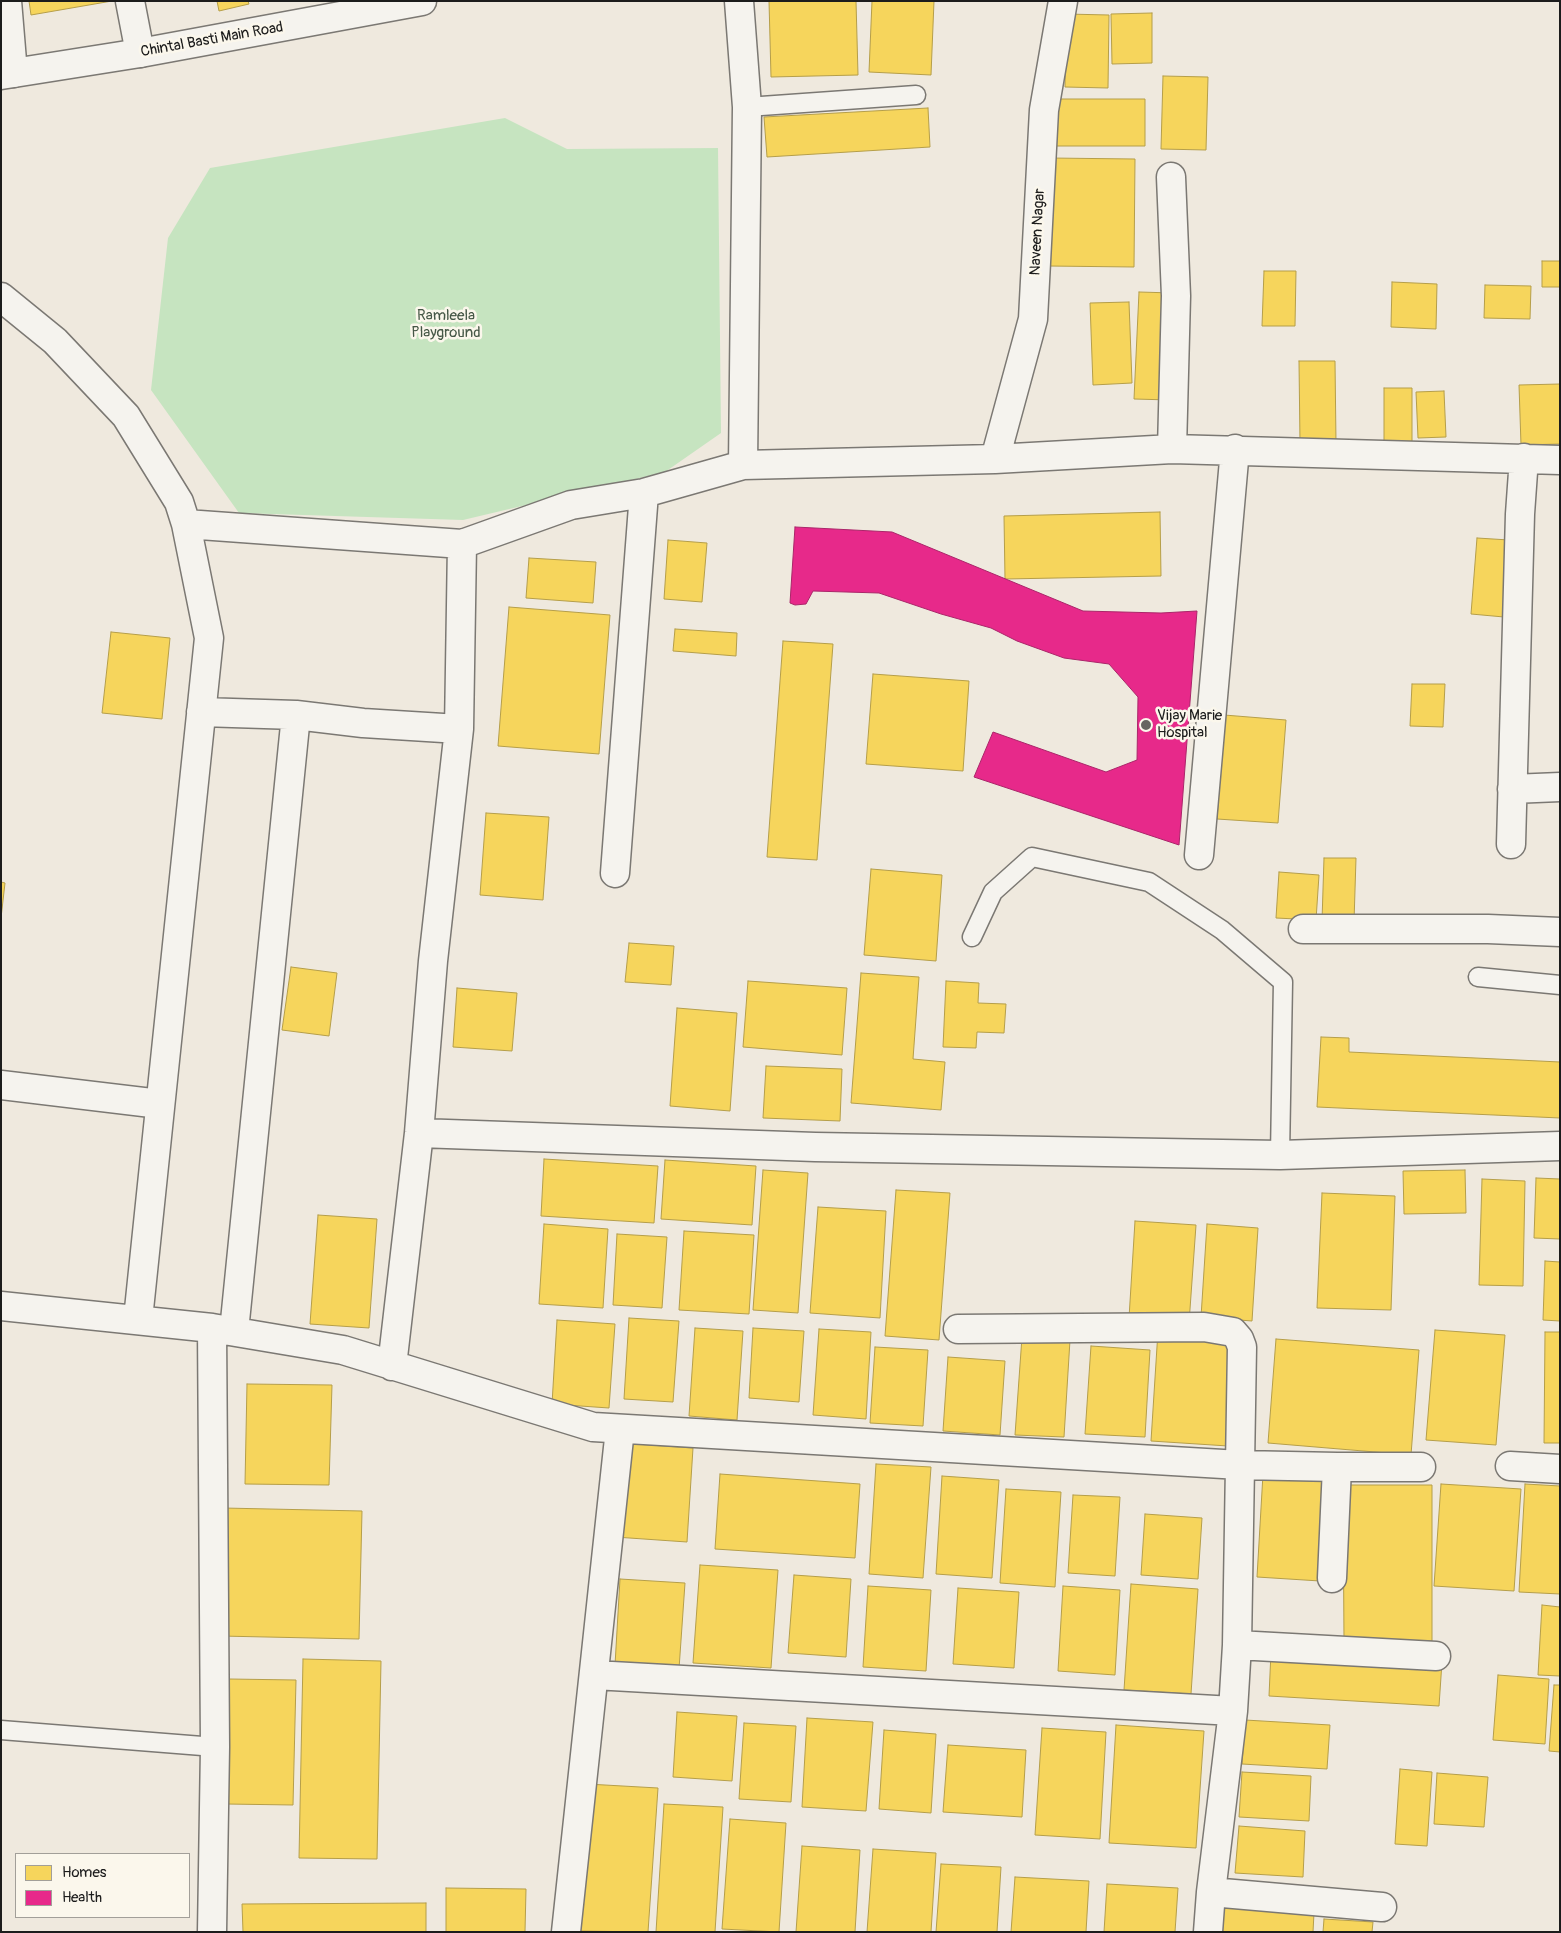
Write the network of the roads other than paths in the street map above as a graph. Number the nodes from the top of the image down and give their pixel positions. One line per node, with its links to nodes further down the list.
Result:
1 (7, 1): 7 (street)
2 (130, 1): 6 (street)
3 (422, 1): 6 (street, Chintal Basti Main Road)
4 (739, 1): 9 (street)
5 (1062, 1): 15 (street, Naveen Nagar)
6 (140, 53): 7 (street, Chintal Basti Main Road)
7 (7, 74)
8 (916, 95): 9 (lane)
9 (747, 107): 17 (street)
10 (1171, 177): 12 (street)
11 (1, 298): 19 (street)
12 (1172, 449): 13 (street); 15 (street)
13 (1235, 449): 14 (street); 27 (street)
14 (1524, 458): 16 (street); 25 (street)
15 (995, 459): 17 (street)
16 (1560, 460)
17 (743, 465): 18 (street)
18 (644, 492): 20 (street); 28 (street)
19 (186, 524): 20 (street); 21 (street)
20 (462, 544): 23 (street)
21 (201, 712): 22 (street); 35 (street)
22 (296, 715): 23 (street); 41 (street)
23 (458, 729): 36 (street)
24 (1560, 787): 25 (street)
25 (1512, 789): 26 (street)
26 (1511, 844)
27 (1199, 855)
28 (615, 873)
29 (1302, 930): 30 (street)
30 (1560, 932)
31 (972, 937): 38 (lane)
32 (1478, 977): 33 (lane)
33 (1560, 985)
34 (1, 1085): 35 (street)
35 (160, 1104): 40 (street)
36 (419, 1133): 38 (street); 43 (street)
37 (1560, 1146): 38 (street)
38 (1280, 1155)
39 (1, 1306): 40 (street)
40 (138, 1319): 41 (street)
41 (223, 1330): 43 (street); 56 (street)
42 (958, 1330): 45 (street)
43 (392, 1366): 44 (street)
44 (620, 1429): 45 (street); 53 (street)
45 (1240, 1464): 47 (street); 51 (street)
46 (1510, 1466): 49 (street)
47 (1337, 1467): 48 (street); 50 (street)
48 (1421, 1467)
49 (1560, 1469)
50 (1332, 1578)
51 (1237, 1645): 52 (street); 54 (street)
52 (1436, 1656)
53 (594, 1675): 54 (street); 60 (street)
54 (1233, 1711): 57 (street)
55 (1, 1730): 56 (lane)
56 (215, 1747): 59 (street)
57 (1211, 1892): 58 (street); 61 (street)
58 (1382, 1907)
59 (212, 1932)
60 (566, 1932)
61 (1208, 1932)

